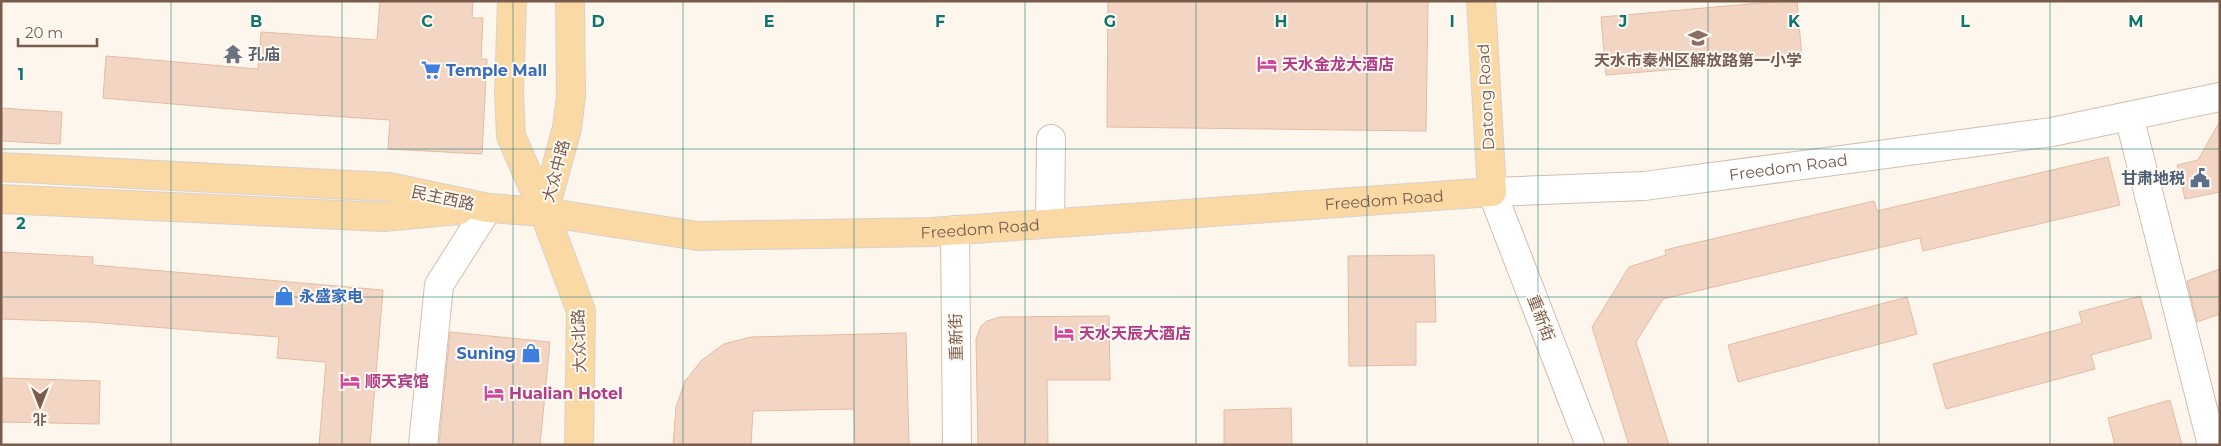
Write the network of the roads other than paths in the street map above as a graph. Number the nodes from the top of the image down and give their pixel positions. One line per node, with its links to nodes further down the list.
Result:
1 (512, 1): 11 (main road, 大众中路)
2 (570, 1): 11 (main road, 大众中路)
3 (1481, 1): 8 (main road, Datong Road)
4 (2220, 97): 5 (street, Freedom Road)
5 (2130, 116): 8 (street, Freedom Road); 18 (street)
6 (1051, 139): 12 (street)
7 (1, 167): 10 (main road, 民主西路)
8 (1492, 192): 12 (main road, Freedom Road); 17 (street, 重新街)
9 (1, 199): 10 (main road, 民主西路)
10 (488, 208): 11 (main road, Freedom Road); 14 (street)
11 (544, 212): 13 (main road, Freedom Road); 15 (main road, 大众北路)
12 (1050, 223): 13 (main road, Freedom Road)
13 (955, 230): 16 (street, 重新街)
14 (423, 445)
15 (580, 445)
16 (958, 445)
17 (1590, 445)
18 (2212, 445)

